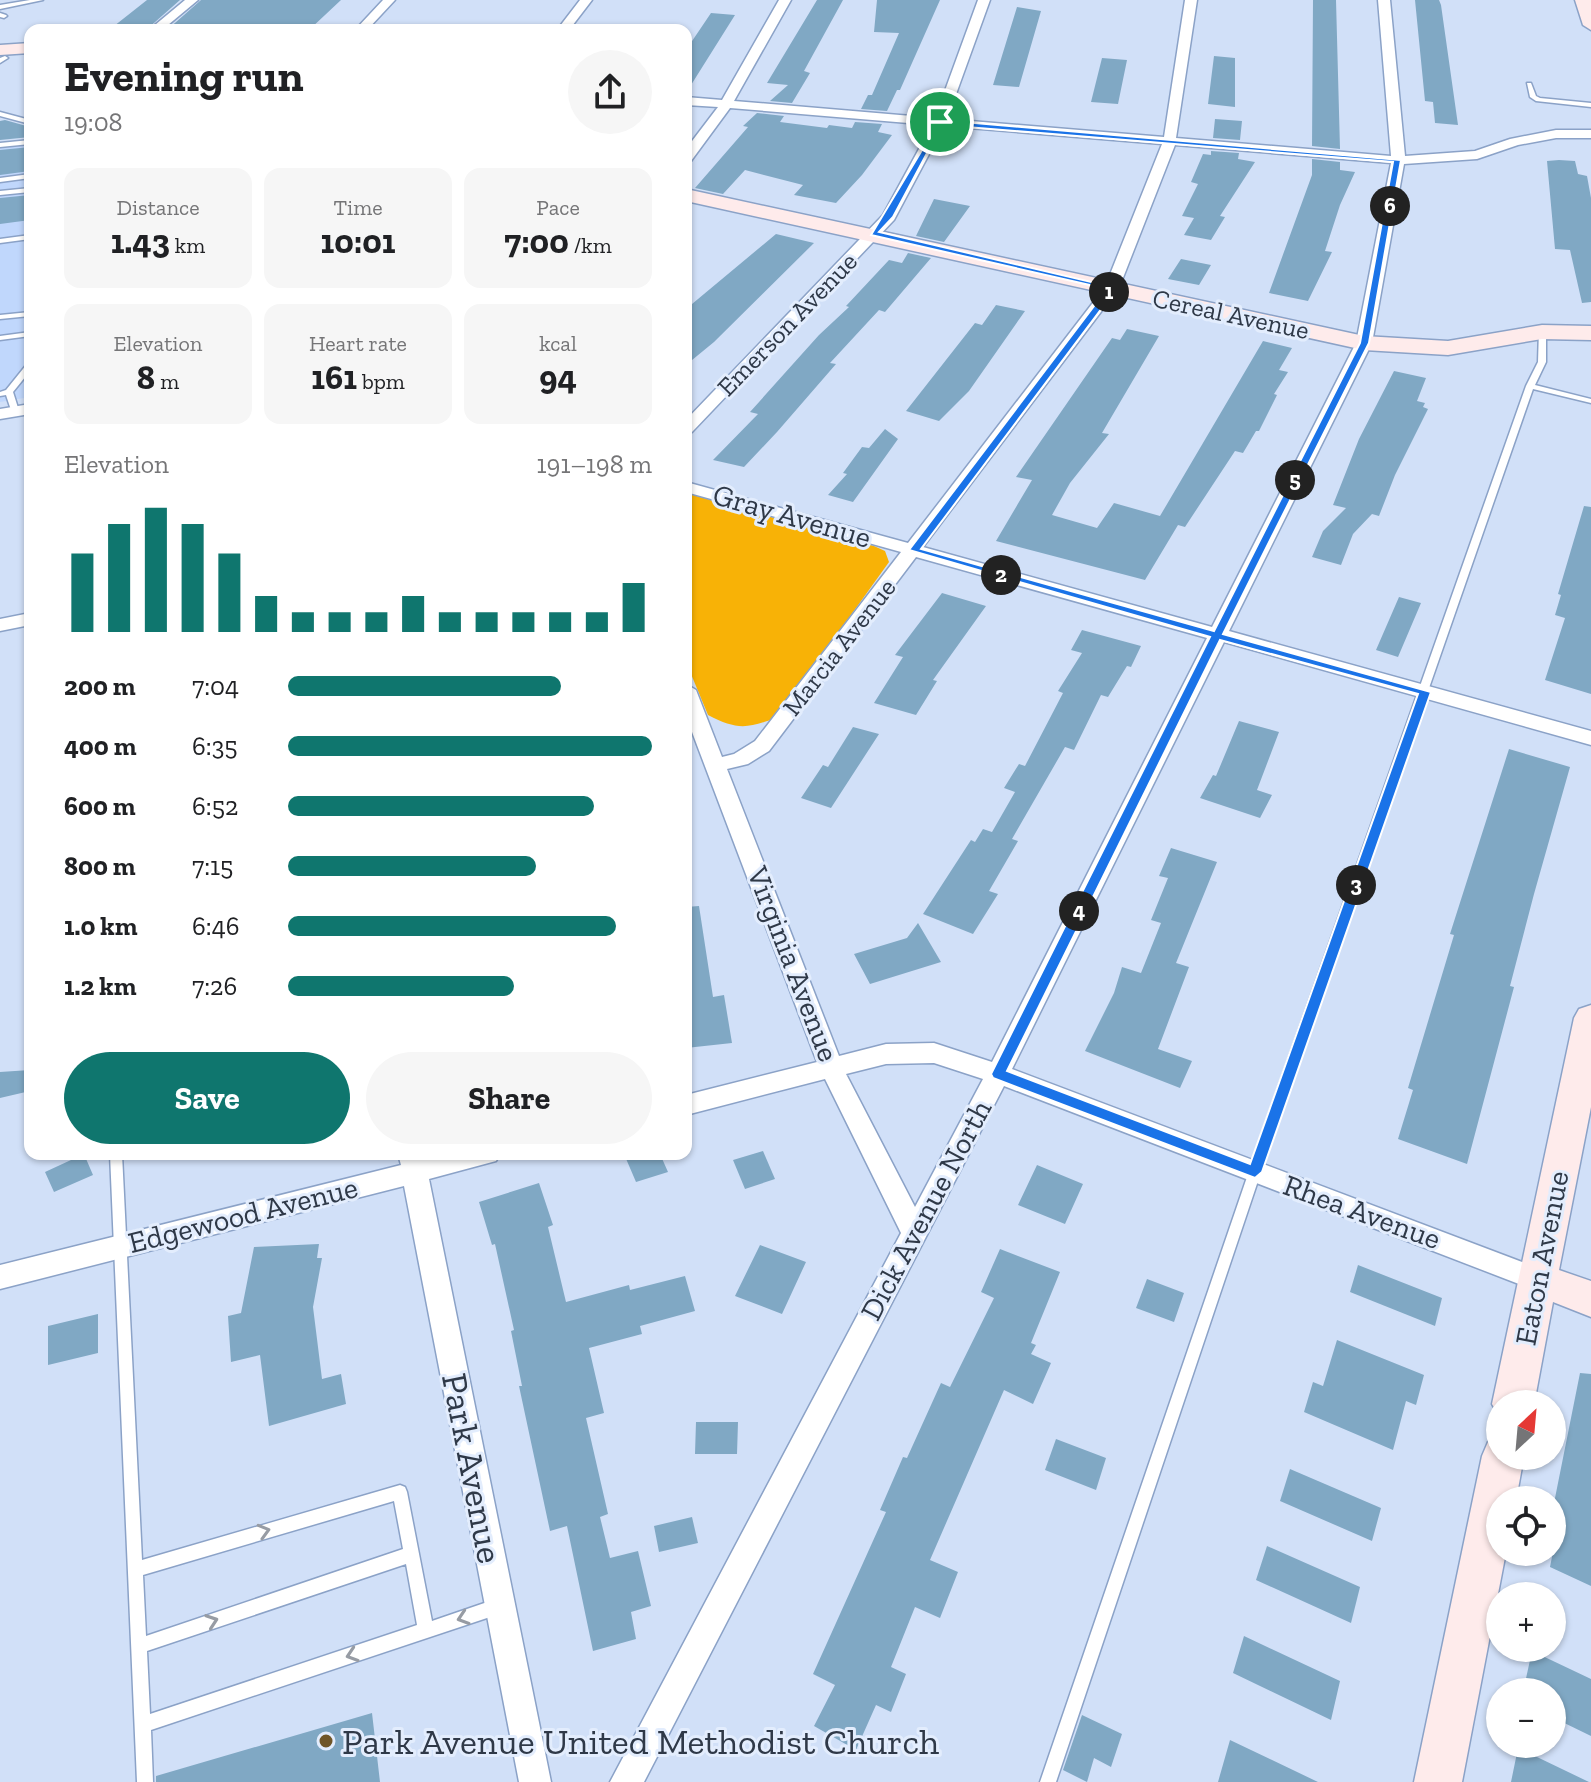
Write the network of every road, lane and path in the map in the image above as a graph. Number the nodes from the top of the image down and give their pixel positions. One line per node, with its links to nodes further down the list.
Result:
1 (40, 0): 10 (lane)
2 (192, 0): 11 (street)
3 (389, 0): 12 (street)
4 (586, 0): 13 (street)
5 (785, 0): 20 (street)
6 (984, 0): 24 (street, Emerson Avenue)
7 (1191, 0): 27 (street, Marcia Avenue)
8 (1384, 0): 30 (street, Dick Avenue North)
9 (1583, 0): 14 (street)
10 (0, 7)
11 (162, 24)
12 (367, 24)
13 (568, 24)
14 (1591, 25)
15 (24, 50): 16 (street)
16 (1, 57): 17 (street)
17 (24, 57)
18 (1529, 84): 21 (lane)
19 (692, 102): 20 (street)
20 (726, 105): 24 (street); 29 (street)
21 (1591, 105)
22 (0, 114): 23 (lane)
23 (24, 120)
24 (940, 122): 27 (street); 36 (street, Emerson Avenue)
25 (1591, 134): 30 (street)
26 (24, 143): 28 (lane)
27 (1169, 143): 30 (street); 39 (street, Marcia Avenue)
28 (0, 145)
29 (692, 150)
30 (1398, 160): 46 (street, Dick Avenue North)
31 (24, 177): 32 (lane)
32 (0, 180)
33 (24, 191): 34 (lane)
34 (0, 193)
35 (692, 196): 36 (street, Cereal Avenue)
36 (874, 234): 39 (street, Cereal Avenue); 52 (street, Emerson Avenue)
37 (24, 238): 38 (lane)
38 (0, 241)
39 (1112, 288): 46 (street, Cereal Avenue); 54 (street, Marcia Avenue)
40 (24, 315): 41 (lane)
41 (0, 317)
42 (1542, 332): 43 (street, Cereal Avenue); 46 (street, Cereal Avenue); 48 (lane)
43 (1591, 333)
44 (24, 335): 45 (lane)
45 (0, 338)
46 (1364, 343): 57 (street, Dick Avenue North)
47 (24, 372): 49 (lane)
48 (1530, 386): 50 (lane); 58 (lane)
49 (5, 393): 51 (lane)
50 (1591, 401)
51 (15, 411)
52 (692, 423)
53 (692, 489): 54 (street, Gray Avenue)
54 (914, 550): 57 (street, Gray Avenue); 61 (street, Marcia Avenue)
55 (24, 620): 56 (street)
56 (0, 625)
57 (1217, 636): 58 (street, Gray Avenue); 64 (street, Dick Avenue North)
58 (1425, 692): 60 (street, Gray Avenue); 69 (lane)
59 (692, 705): 61 (street, Virginia Avenue)
60 (1591, 738)
61 (717, 765): 63 (street, Virginia Avenue)
62 (1591, 1018): 73 (street, Eaton Avenue)
63 (832, 1069): 64 (street); 65 (street); 70 (street, Virginia Avenue)
64 (998, 1074): 69 (street, Rhea Avenue); 70 (street, Dick Avenue North)
65 (692, 1104)
66 (116, 1160): 71 (lane)
67 (437, 1160): 68 (street, Edgewood Avenue)
68 (412, 1163): 71 (street, Edgewood Avenue); 79 (street, Park Avenue)
69 (1255, 1172): 73 (street, Rhea Avenue); 86 (lane)
70 (914, 1232): 85 (street, Dick Avenue North)
71 (120, 1246): 72 (street, Edgewood Avenue); 78 (lane)
72 (0, 1277)
73 (1537, 1279): 74 (street, Rhea Avenue); 75 (street, Eaton Avenue)
74 (1591, 1299)
75 (1516, 1390)
76 (1500, 1470): 87 (street)
77 (412, 1554): 78 (lane, one-way to 77); 80 (lane); 81 (lane, one-way to 77)
78 (136, 1569): 81 (lane)
79 (500, 1606): 80 (lane, one-way to 80); 84 (street, Park Avenue)
80 (426, 1630): 82 (lane, one-way to 82)
81 (139, 1646): 82 (lane)
82 (142, 1725): 83 (lane)
83 (145, 1782)
84 (535, 1782)
85 (626, 1782)
86 (1048, 1782)
87 (1438, 1782)

